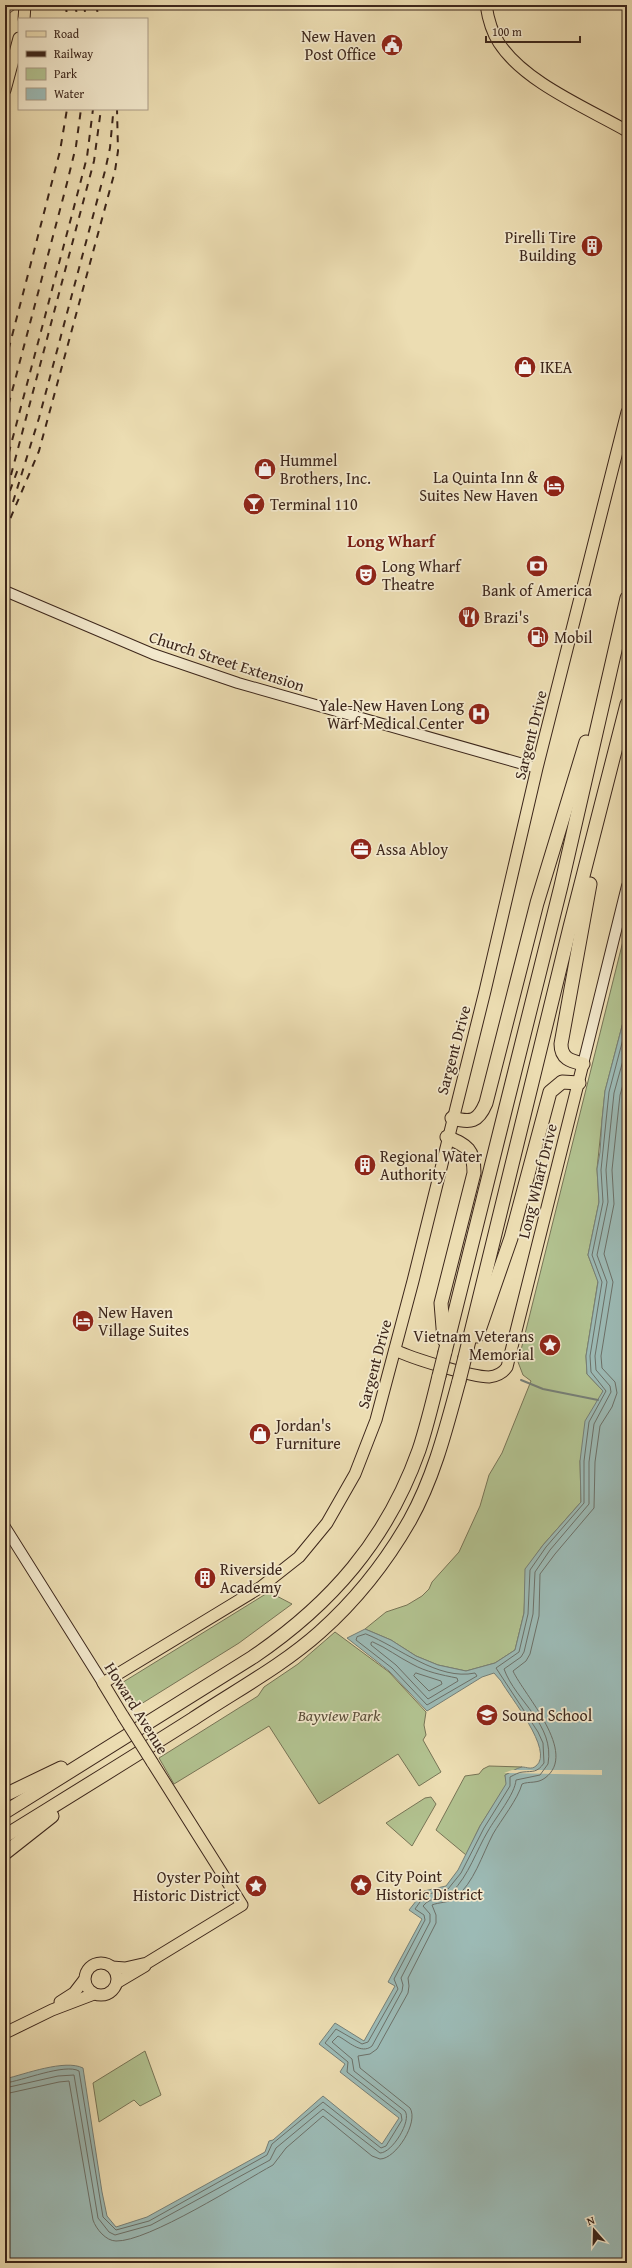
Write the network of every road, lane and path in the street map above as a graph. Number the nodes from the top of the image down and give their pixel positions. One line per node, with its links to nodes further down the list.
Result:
1 (12, 5): 4 (street)
2 (25, 5): 5 (main road)
3 (486, 5): 8 (main road)
4 (5, 10)
5 (24, 18)
6 (18, 42): 7 (main road)
7 (5, 90)
8 (627, 131)
9 (627, 412): 15 (main road, Sargent Drive)
10 (5, 592): 15 (main road, Church Street Extension)
11 (627, 598): 12 (highway)
12 (602, 703): 20 (highway); 23 (highway)
13 (627, 704): 14 (highway)
14 (625, 715): 16 (highway)
15 (537, 768): 20 (main road, Sargent Drive)
16 (593, 842): 18 (highway); 24 (highway)
17 (627, 886): 18 (main road, Long Wharf Drive)
18 (583, 1064): 19 (main road, Long Wharf Drive)
19 (579, 1083): 22 (main road, Long Wharf Drive); 24 (highway)
20 (452, 1118): 21 (main road, Sargent Drive)
21 (447, 1137): 22 (main road, Sargent Drive); 23 (highway)
22 (395, 1350): 26 (main road, Sargent Drive)
23 (445, 1352): 27 (highway, bridge)
24 (465, 1357): 28 (highway, bridge)
25 (5, 1527): 26 (main road, Howard Avenue)
26 (103, 1683): 33 (main road, Howard Avenue, bridge)
27 (117, 1741): 29 (highway); 30 (highway)
28 (103, 1776): 31 (highway); 32 (highway)
29 (5, 1795)
30 (5, 1812)
31 (5, 1836)
32 (5, 1853)
33 (148, 1963): 34 (main road); 36 (main road)
34 (112, 1967): 35 (main road); 36 (main road)
35 (84, 1980): 37 (main road); 38 (main road)
36 (118, 1982): 37 (main road)
37 (94, 1994): 38 (main road)
38 (52, 2010): 39 (main road)
39 (5, 2033)

